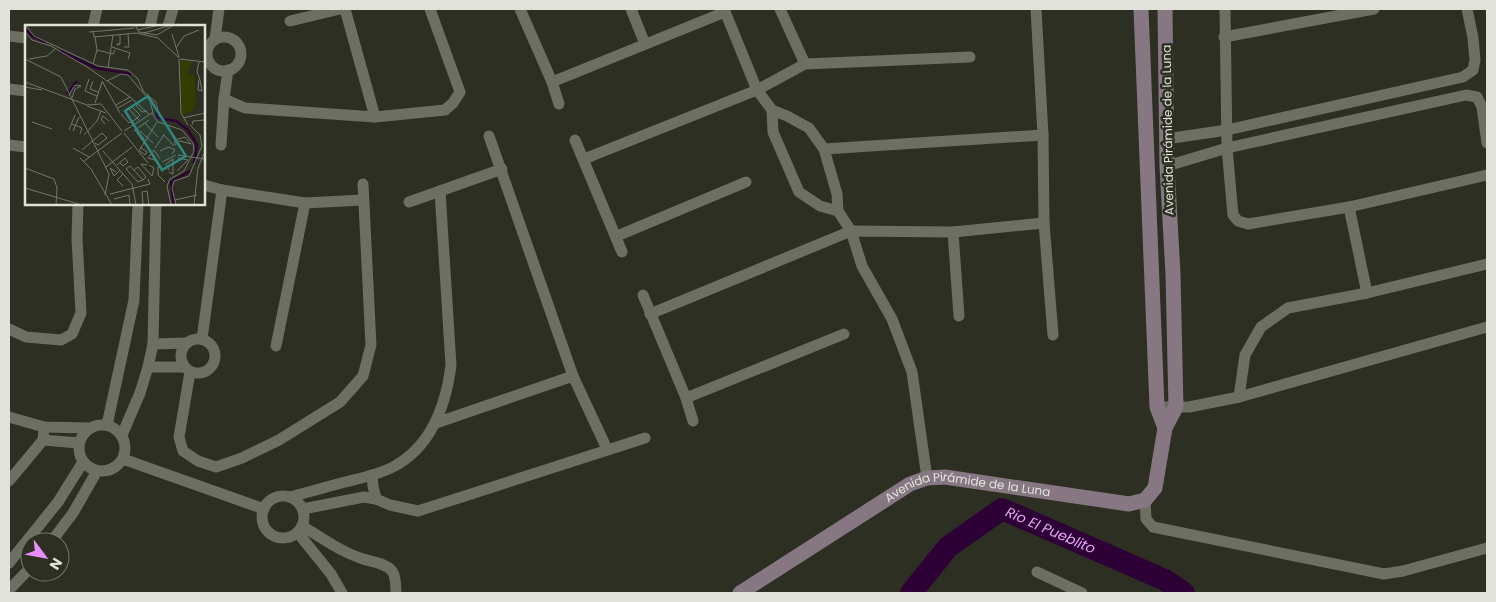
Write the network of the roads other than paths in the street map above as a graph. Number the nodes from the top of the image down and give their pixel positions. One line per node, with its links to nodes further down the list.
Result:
1 (97, 9): 19 (street)
2 (154, 9): 20 (street)
3 (173, 9): 21 (street)
4 (219, 9): 25 (street)
5 (340, 9): 18 (street)
6 (345, 9): 38 (street)
7 (430, 9): 38 (street)
8 (520, 9): 31 (street)
9 (631, 9): 26 (street)
10 (780, 9): 29 (street)
11 (1036, 9): 40 (street)
12 (1141, 9): 79 (street, Avenida Pirámide de la Luna)
13 (1165, 9): 42 (street, Avenida Pirámide de la Luna)
14 (1224, 9): 24 (street)
15 (1374, 9): 24 (street)
16 (1466, 9): 39 (street)
17 (724, 10): 26 (street); 33 (street)
18 (290, 21)
19 (93, 25)
20 (150, 25)
21 (168, 25)
22 (9, 36): 23 (street)
23 (25, 38)
24 (1224, 38): 39 (street)
25 (209, 44): 28 (street); 30 (street)
26 (645, 44): 31 (street)
27 (970, 57): 29 (street)
28 (206, 62): 30 (street)
29 (805, 64): 33 (street)
30 (228, 70): 35 (street)
31 (552, 82): 36 (street)
32 (9, 89): 34 (street)
33 (756, 90): 37 (street); 50 (street)
34 (25, 91)
35 (224, 99): 38 (street); 46 (street)
36 (560, 104)
37 (772, 110): 49 (street); 66 (street)
38 (375, 117)
39 (1227, 130): 42 (street); 48 (street)
40 (1043, 135): 49 (street); 67 (street)
41 (490, 136): 52 (street)
42 (1166, 139): 51 (street, Avenida Pirámide de la Luna)
43 (575, 140): 50 (street)
44 (1487, 143): 48 (street)
45 (9, 145): 47 (street)
46 (221, 145)
47 (25, 146)
48 (1227, 148): 51 (street); 65 (street)
49 (824, 149): 66 (street)
50 (584, 159): 70 (street)
51 (1167, 166): 80 (street, Avenida Pirámide de la Luna)
52 (502, 169): 58 (street); 89 (street)
53 (1487, 175): 65 (street)
54 (746, 182): 70 (street)
55 (363, 184): 59 (street)
56 (205, 186): 57 (street)
57 (222, 190): 61 (street); 83 (street)
58 (440, 191): 60 (street); 96 (street)
59 (363, 200): 61 (street); 88 (street)
60 (409, 202)
61 (305, 203): 86 (street)
62 (78, 205): 78 (street)
63 (138, 205): 97 (street)
64 (156, 205): 85 (street)
65 (1349, 207): 73 (street)
66 (838, 211): 68 (street)
67 (1044, 222): 69 (street); 82 (street)
68 (851, 231): 69 (street); 75 (street); 110 (street)
69 (953, 232): 76 (street)
70 (617, 236): 71 (street)
71 (622, 252)
72 (1487, 264): 73 (street)
73 (1367, 293): 91 (street)
74 (642, 295): 75 (street)
75 (650, 314): 90 (street)
76 (959, 316)
77 (1487, 327): 91 (street)
78 (9, 329)
79 (1154, 329): 80 (street); 92 (street, Avenida Pirámide de la Luna)
80 (1175, 330): 93 (street, Avenida Pirámide de la Luna)
81 (844, 334): 90 (street)
82 (1053, 334)
83 (202, 339): 84 (street); 88 (street)
84 (186, 343): 85 (street); 88 (street)
85 (153, 344): 87 (street)
86 (276, 346)
87 (148, 367): 88 (street); 101 (street)
88 (187, 369)
89 (573, 376): 96 (street); 105 (street)
90 (686, 398): 95 (street)
91 (1239, 398): 93 (street)
92 (1156, 407): 93 (street); 100 (street, Avenida Pirámide de la Luna)
93 (1176, 407): 100 (street, Avenida Pirámide de la Luna)
94 (9, 417): 98 (street)
95 (693, 421)
96 (436, 423): 109 (street)
97 (107, 425): 99 (street); 101 (street)
98 (44, 427): 99 (street); 103 (street)
99 (89, 428): 104 (street)
100 (1165, 428): 114 (street, Avenida Pirámide de la Luna)
101 (122, 435): 106 (street)
102 (645, 438): 105 (street)
103 (44, 440): 104 (street); 111 (street)
104 (79, 443): 107 (street)
105 (607, 449): 113 (street)
106 (123, 459): 108 (street); 115 (street)
107 (83, 462): 108 (street); 120 (street)
108 (97, 471): 118 (street)
109 (372, 475): 112 (street); 113 (street)
110 (927, 478): 114 (street, Avenida Pirámide de la Luna); 126 (street, Avenida Pirámide de la Luna)
111 (9, 481)
112 (290, 497): 115 (street); 116 (street)
113 (376, 499): 116 (street)
114 (1145, 500): 119 (street)
115 (264, 509): 117 (street)
116 (303, 510): 117 (street)
117 (300, 529): 124 (street); 125 (street)
118 (59, 532)
119 (1487, 548)
120 (9, 563)
121 (1037, 572): 127 (street)
122 (20, 578): 123 (street)
123 (9, 590)
124 (342, 593)
125 (396, 593)
126 (740, 593)
127 (1082, 593)

